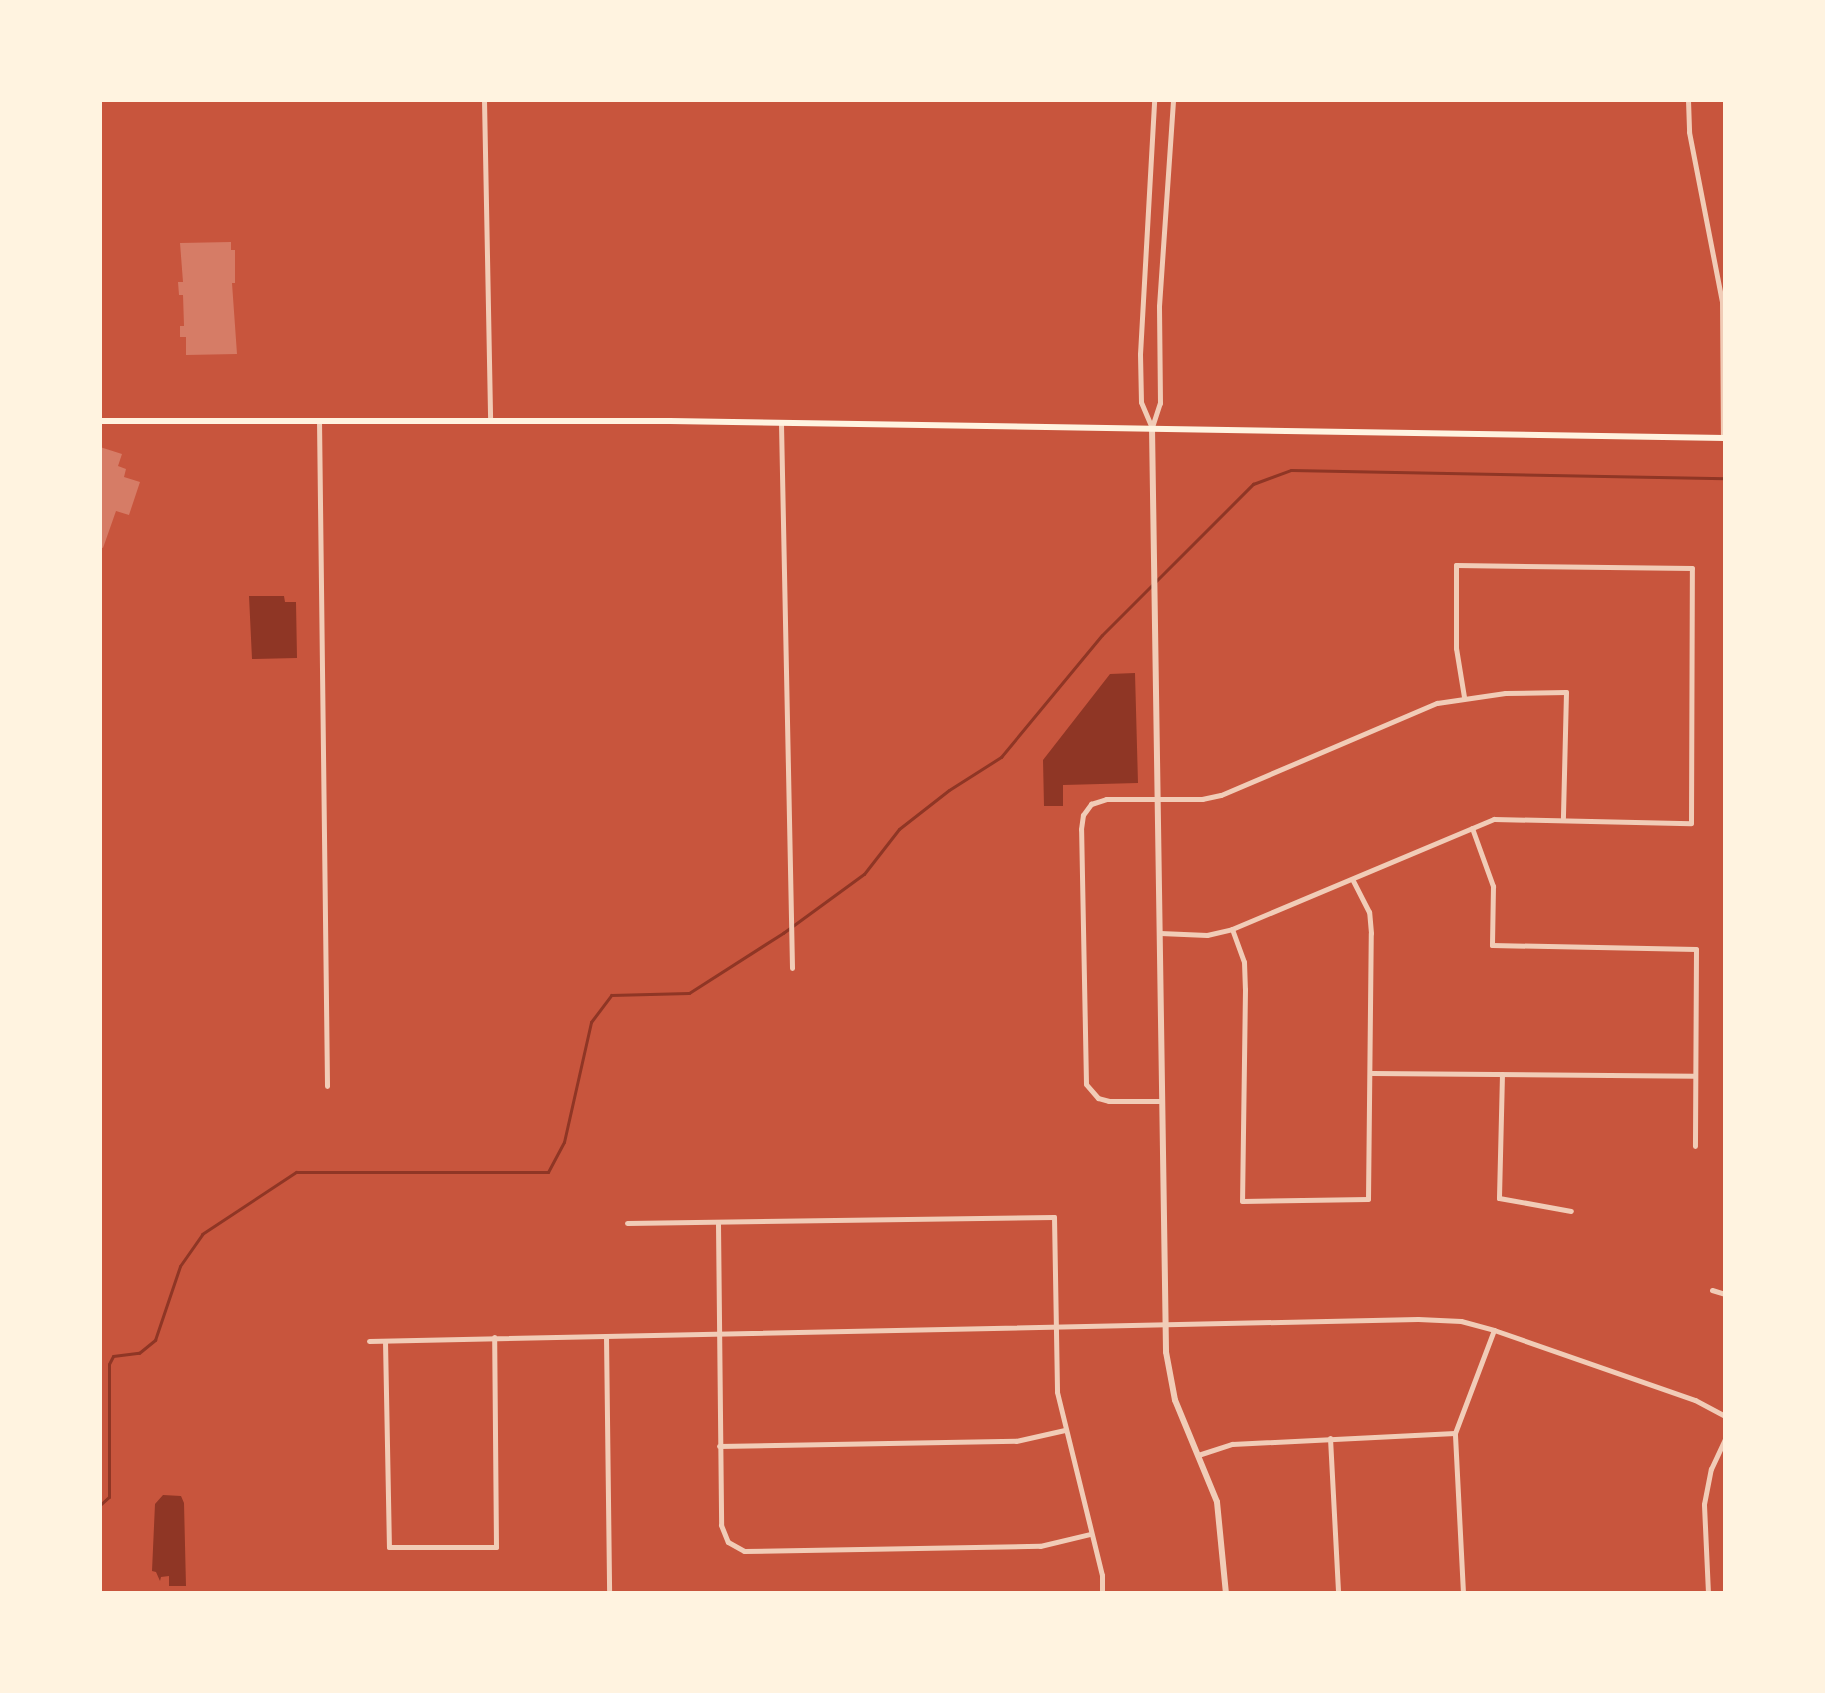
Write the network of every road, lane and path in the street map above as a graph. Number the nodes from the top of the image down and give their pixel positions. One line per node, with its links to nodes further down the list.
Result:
1 (484, 100): 6 (street)
2 (1154, 100): 9 (street)
3 (1173, 100): 9 (street)
4 (1688, 100): 10 (street)
5 (319, 420): 6 (main road); 7 (main road); 22 (street)
6 (490, 420): 8 (main road)
7 (100, 421)
8 (781, 424): 9 (main road); 18 (street)
9 (1152, 428): 10 (main road); 12 (street)
10 (1724, 438)
11 (1464, 697): 12 (street); 13 (street); 13 (street)
12 (1157, 799): 17 (street); 23 (street)
13 (1563, 818): 14 (street)
14 (1472, 828): 15 (street); 21 (street)
15 (1352, 879): 16 (street); 19 (street)
16 (1232, 929): 17 (street); 19 (street)
17 (1160, 933): 23 (street)
18 (792, 968)
19 (1372, 1073): 20 (street)
20 (1502, 1074): 21 (street); 25 (street)
21 (1695, 1076): 24 (street)
22 (327, 1086)
23 (1161, 1101): 30 (street)
24 (1695, 1146)
25 (1571, 1211)
26 (627, 1223): 27 (street)
27 (718, 1224): 31 (street); 33 (street)
28 (1712, 1290): 29 (street)
29 (1725, 1294)
30 (1165, 1323): 31 (street); 32 (street); 44 (street)
31 (1055, 1329): 33 (street); 39 (street)
32 (1494, 1330): 38 (street); 40 (street)
33 (718, 1334): 34 (street); 43 (street)
34 (606, 1336): 35 (street); 46 (street)
35 (494, 1337): 37 (street); 37 (street)
36 (369, 1341): 37 (street)
37 (385, 1341)
38 (1725, 1416)
39 (1065, 1430): 43 (street); 45 (street)
40 (1455, 1433): 41 (street); 50 (street)
41 (1330, 1438): 44 (street); 49 (street)
42 (1725, 1439): 51 (street)
43 (719, 1446): 45 (street)
44 (1198, 1455): 48 (street)
45 (1090, 1534): 47 (street)
46 (609, 1593)
47 (1102, 1593)
48 (1226, 1593)
49 (1338, 1593)
50 (1463, 1593)
51 (1708, 1593)

